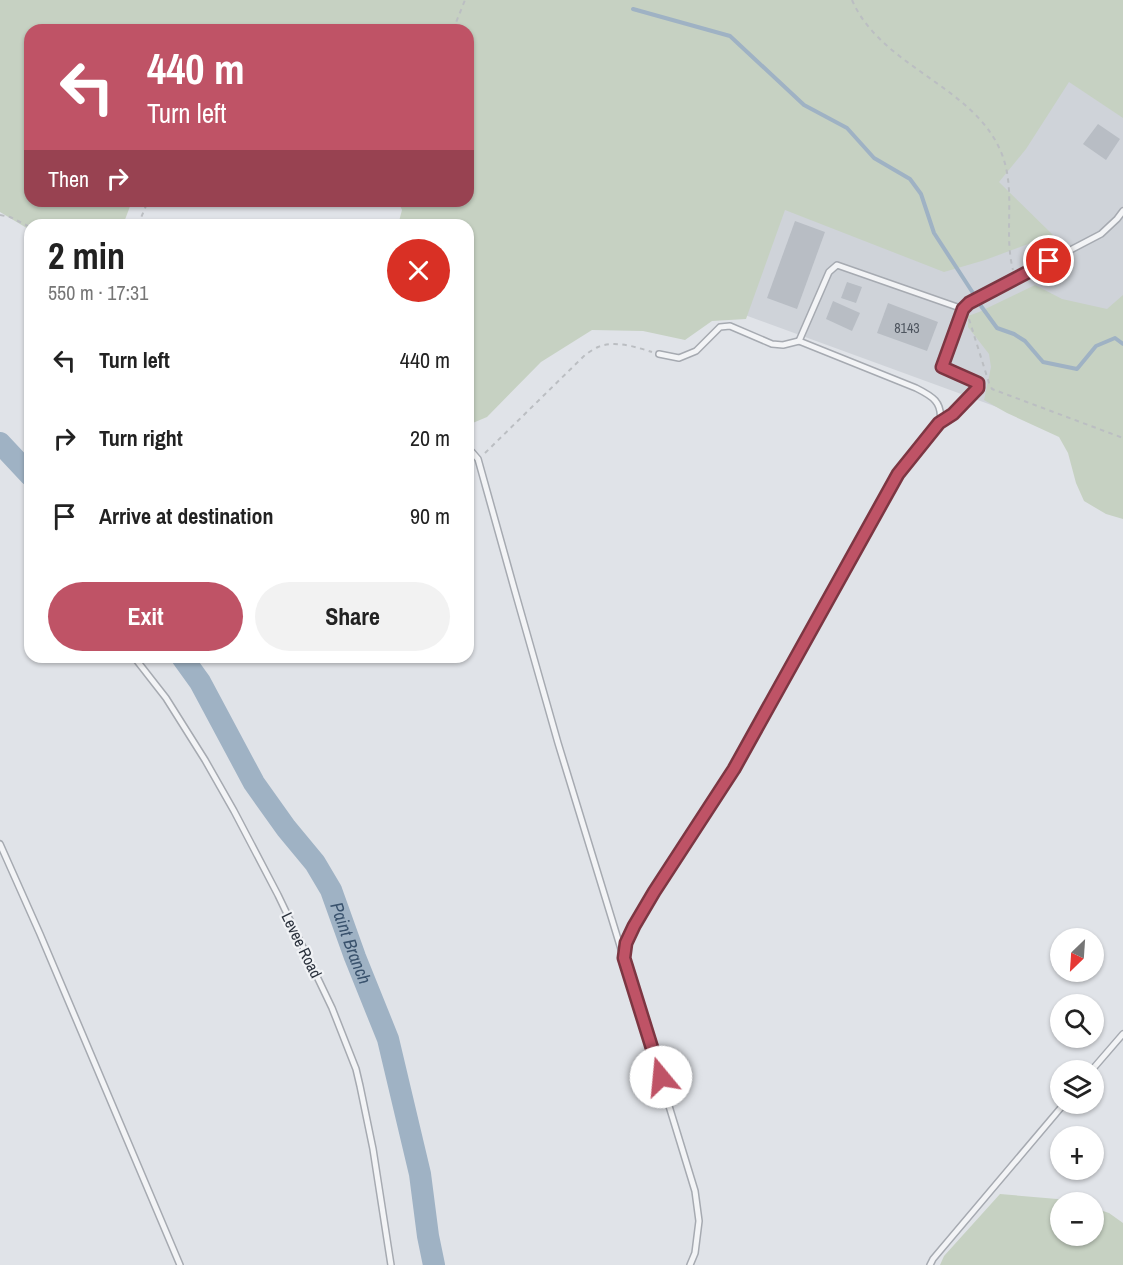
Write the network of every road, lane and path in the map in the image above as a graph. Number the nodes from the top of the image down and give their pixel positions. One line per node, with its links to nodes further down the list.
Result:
1 (465, 0): 3 (path)
2 (852, 0): 8 (path)
3 (455, 24)
4 (1123, 211): 6 (lane)
5 (0, 215): 7 (path)
6 (1120, 221): 8 (lane)
7 (24, 224)
8 (1015, 279): 9 (lane)
9 (963, 309): 10 (lane); 12 (lane); 13 (path)
10 (799, 341): 11 (lane); 12 (lane)
11 (659, 354): 15 (path)
12 (939, 423): 18 (lane)
13 (1123, 438)
14 (474, 454): 15 (lane)
15 (478, 459): 18 (lane)
16 (139, 663): 23 (lane, Levee Road)
17 (0, 844): 22 (lane)
18 (624, 958): 24 (lane)
19 (1123, 1034): 20 (lane)
20 (1101, 1060)
21 (1055, 1114): 25 (lane)
22 (180, 1265)
23 (391, 1265)
24 (690, 1265)
25 (930, 1265)

